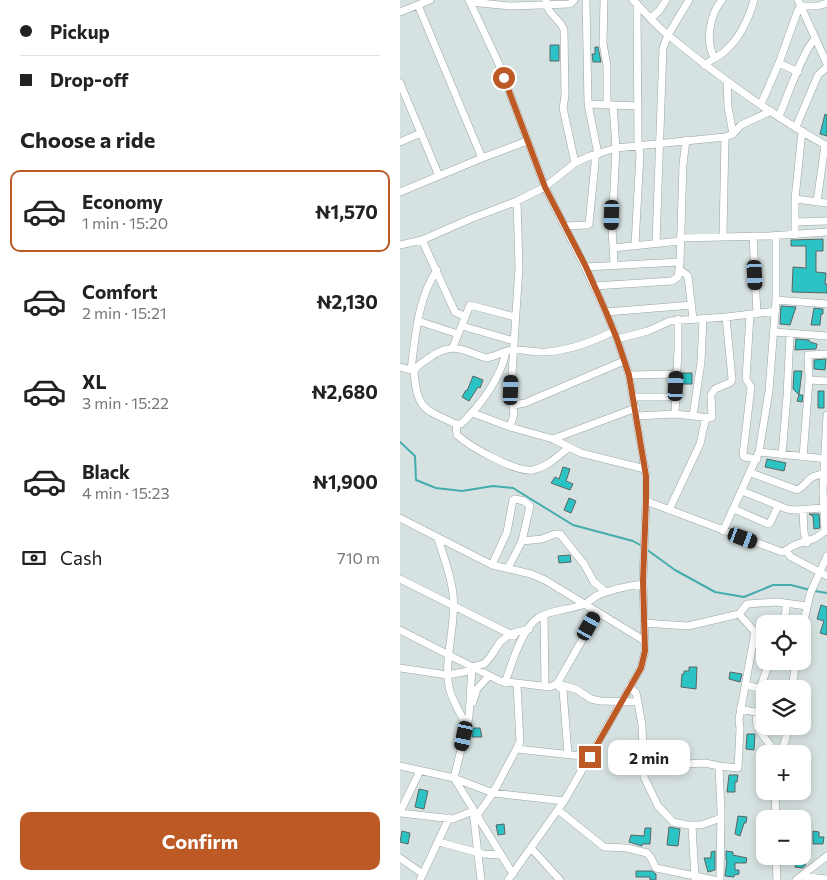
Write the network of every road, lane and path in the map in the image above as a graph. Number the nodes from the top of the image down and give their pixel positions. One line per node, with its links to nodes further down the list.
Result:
1 (430, 0): 14 (street)
2 (574, 0): 10 (street)
3 (586, 0): 26 (street)
4 (604, 0): 28 (street)
5 (666, 0): 16 (street)
6 (689, 0): 17 (street)
7 (722, 0): 19 (street)
8 (753, 0): 19 (street)
9 (470, 1): 10 (street); 37 (street)
10 (546, 2): 45 (street)
11 (635, 2): 16 (street); 29 (street)
12 (799, 3): 13 (street); 18 (street); 20 (street)
13 (827, 4)
14 (418, 5): 15 (street); 44 (street)
15 (400, 12)
16 (651, 18): 17 (street)
17 (668, 35): 21 (street); 39 (street)
18 (815, 39): 22 (street); 23 (street)
19 (714, 57): 21 (street)
20 (779, 63): 23 (street); 27 (street)
21 (704, 65): 24 (street)
22 (827, 66): 32 (street)
23 (798, 72): 31 (street)
24 (728, 81): 27 (street); 34 (street)
25 (400, 83): 33 (street)
26 (588, 104): 28 (street); 43 (street)
27 (762, 104): 30 (street)
28 (610, 105): 29 (street); 42 (street)
29 (638, 106): 40 (street)
30 (772, 111): 31 (street); 34 (street)
31 (779, 116): 32 (street)
32 (799, 130): 41 (street); 49 (street)
33 (421, 133): 38 (street); 46 (street)
34 (732, 134): 35 (street)
35 (725, 137): 36 (street); 58 (street)
36 (686, 140): 39 (street); 62 (street)
37 (527, 141): 44 (street); 47 (street)
38 (400, 142)
39 (661, 142): 40 (street); 63 (street)
40 (638, 145): 42 (street); 65 (street)
41 (826, 145): 51 (street)
42 (616, 148): 43 (street); 66 (street)
43 (596, 154): 45 (street); 55 (street)
44 (482, 158): 46 (street)
45 (575, 163): 47 (street)
46 (439, 176): 48 (street)
47 (545, 187): 50 (street); 55 (street)
48 (400, 192)
49 (794, 199): 51 (street); 53 (street)
50 (517, 202): 61 (street); 80 (street)
51 (817, 202): 52 (street)
52 (827, 203)
53 (795, 222): 54 (street); 57 (street)
54 (827, 222)
55 (565, 226): 69 (street)
56 (827, 232): 57 (street)
57 (795, 235): 60 (street)
58 (723, 236): 59 (street); 62 (street)
59 (754, 236): 60 (street); 77 (street)
60 (776, 236): 72 (street)
61 (422, 240): 64 (street); 70 (street)
62 (680, 240): 63 (street); 68 (street)
63 (656, 243): 65 (street)
64 (400, 245)
65 (635, 245): 66 (street)
66 (613, 248): 67 (street)
67 (614, 264): 68 (street); 69 (street)
68 (680, 265): 71 (street); 74 (street)
69 (586, 267): 71 (street)
70 (437, 270): 78 (street); 84 (street)
71 (594, 286): 76 (street)
72 (776, 300): 73 (street); 75 (street)
73 (827, 304)
74 (692, 305): 76 (street); 83 (street)
75 (776, 311): 77 (street); 87 (street)
76 (606, 312): 86 (street)
77 (753, 314): 79 (street); 117 (street)
78 (464, 316): 80 (street); 85 (street)
79 (726, 317): 81 (street); 111 (street)
80 (515, 318): 91 (street)
81 (702, 318): 83 (street); 110 (street)
82 (678, 319): 83 (street); 90 (street); 98 (street)
83 (693, 319)
84 (418, 321): 85 (street); 97 (street)
85 (460, 330): 91 (street); 92 (street)
86 (614, 331): 90 (street); 93 (street)
87 (774, 332): 88 (street); 117 (street)
88 (790, 334): 89 (street); 116 (street)
89 (827, 336)
90 (617, 339): 95 (street)
91 (514, 341): 93 (street)
92 (453, 347): 93 (street); 97 (street)
93 (510, 351): 104 (street); 106 (street)
94 (827, 354): 100 (street)
95 (624, 361): 99 (street); 104 (street)
96 (400, 367): 97 (street)
97 (412, 371): 112 (street)
98 (677, 374): 99 (street); 103 (street)
99 (629, 375): 102 (street)
100 (809, 380): 101 (street); 118 (street)
101 (827, 381)
102 (634, 397): 103 (street); 105 (street)
103 (676, 397): 107 (street)
104 (514, 405): 113 (street)
105 (636, 408): 109 (street); 114 (street)
106 (473, 413): 112 (street); 113 (street)
107 (675, 414): 109 (street); 110 (street)
108 (827, 415): 119 (street)
109 (637, 416): 120 (street)
110 (693, 416): 111 (street)
111 (706, 417): 128 (street)
112 (456, 424): 115 (street)
113 (510, 427): 114 (street)
114 (553, 439): 115 (street)
115 (568, 448): 120 (street)
116 (782, 455): 117 (street); 118 (street)
117 (758, 456): 121 (street)
118 (803, 457): 119 (street)
119 (825, 459): 122 (street)
120 (645, 469): 124 (street)
121 (751, 473): 122 (street); 123 (street)
122 (823, 474): 126 (street)
123 (742, 491): 125 (street); 127 (street)
124 (646, 501): 128 (street); 142 (street)
125 (778, 506): 127 (street); 129 (street)
126 (823, 508): 129 (street); 132 (street)
127 (734, 509): 131 (street)
128 (669, 510): 131 (street)
129 (803, 510): 135 (street)
130 (400, 518): 133 (street)
131 (723, 531): 136 (street)
132 (826, 531): 135 (street)
133 (438, 538): 138 (street); 146 (street)
134 (522, 541): 138 (street); 139 (street); 143 (street)
135 (807, 542): 136 (street)
136 (786, 551): 140 (street)
137 (827, 556): 140 (street)
138 (492, 565): 139 (street)
139 (508, 568): 144 (street)
140 (823, 574): 147 (street)
141 (400, 579): 146 (street)
142 (643, 584): 143 (street); 153 (street)
143 (606, 592): 144 (street)
144 (585, 604): 148 (street); 152 (street)
145 (786, 604): 147 (street); 149 (street); 150 (street)
146 (454, 606): 156 (street); 159 (street)
147 (807, 606): 151 (street)
148 (598, 612): 158 (street); 165 (street)
149 (739, 614): 153 (street); 167 (street)
150 (785, 615)
151 (805, 615)
152 (544, 616): 154 (street); 168 (street)
153 (644, 623): 158 (street)
154 (529, 629): 156 (street); 157 (street)
155 (400, 630): 159 (street)
156 (510, 634): 157 (street); 160 (street)
157 (521, 639): 164 (street)
158 (645, 641): 169 (street)
159 (449, 655): 160 (street); 162 (street)
160 (472, 667): 162 (street); 163 (street); 174 (street)
161 (400, 668): 162 (street)
162 (447, 676): 176 (street)
163 (489, 676): 164 (street); 174 (street)
164 (505, 683): 166 (street)
165 (556, 684): 168 (street); 171 (street); 180 (street)
166 (517, 685): 168 (street); 179 (street)
167 (746, 685): 170 (street); 173 (street)
168 (545, 687)
169 (629, 688): 171 (street); 172 (street)
170 (756, 688)
171 (621, 702): 172 (street); 181 (street)
172 (638, 702): 182 (street)
173 (740, 709): 175 (street); 184 (street)
174 (469, 712): 176 (street)
175 (756, 712)
176 (467, 726): 186 (street)
177 (762, 735): 178 (street)
178 (770, 745)
179 (517, 748): 180 (street); 187 (street)
180 (568, 754): 181 (street)
181 (590, 757): 188 (street)
182 (643, 758): 184 (street); 194 (street)
183 (400, 766): 185 (street)
184 (719, 766): 193 (street)
185 (420, 771): 186 (street); 190 (street)
186 (454, 778): 187 (street); 191 (street)
187 (492, 793): 188 (street); 191 (street)
188 (564, 801): 189 (street)
189 (558, 810): 196 (street); 204 (street)
190 (400, 813): 192 (street)
191 (475, 814): 192 (street); 197 (street); 198 (street)
192 (449, 818): 195 (street)
193 (721, 818): 194 (street); 210 (street)
194 (692, 826): 204 (street)
195 (439, 842): 197 (street); 202 (street)
196 (531, 848): 203 (street); 208 (street)
197 (478, 852): 198 (street); 207 (street)
198 (500, 855): 203 (street)
199 (827, 856): 205 (street)
200 (400, 858): 202 (street)
201 (776, 865): 211 (street)
202 (422, 877)
203 (510, 877)
204 (695, 878): 209 (street)
205 (798, 878): 206 (street)
206 (827, 879)
207 (481, 880)
208 (560, 880)
209 (714, 880)
210 (720, 880)
211 (777, 880)

